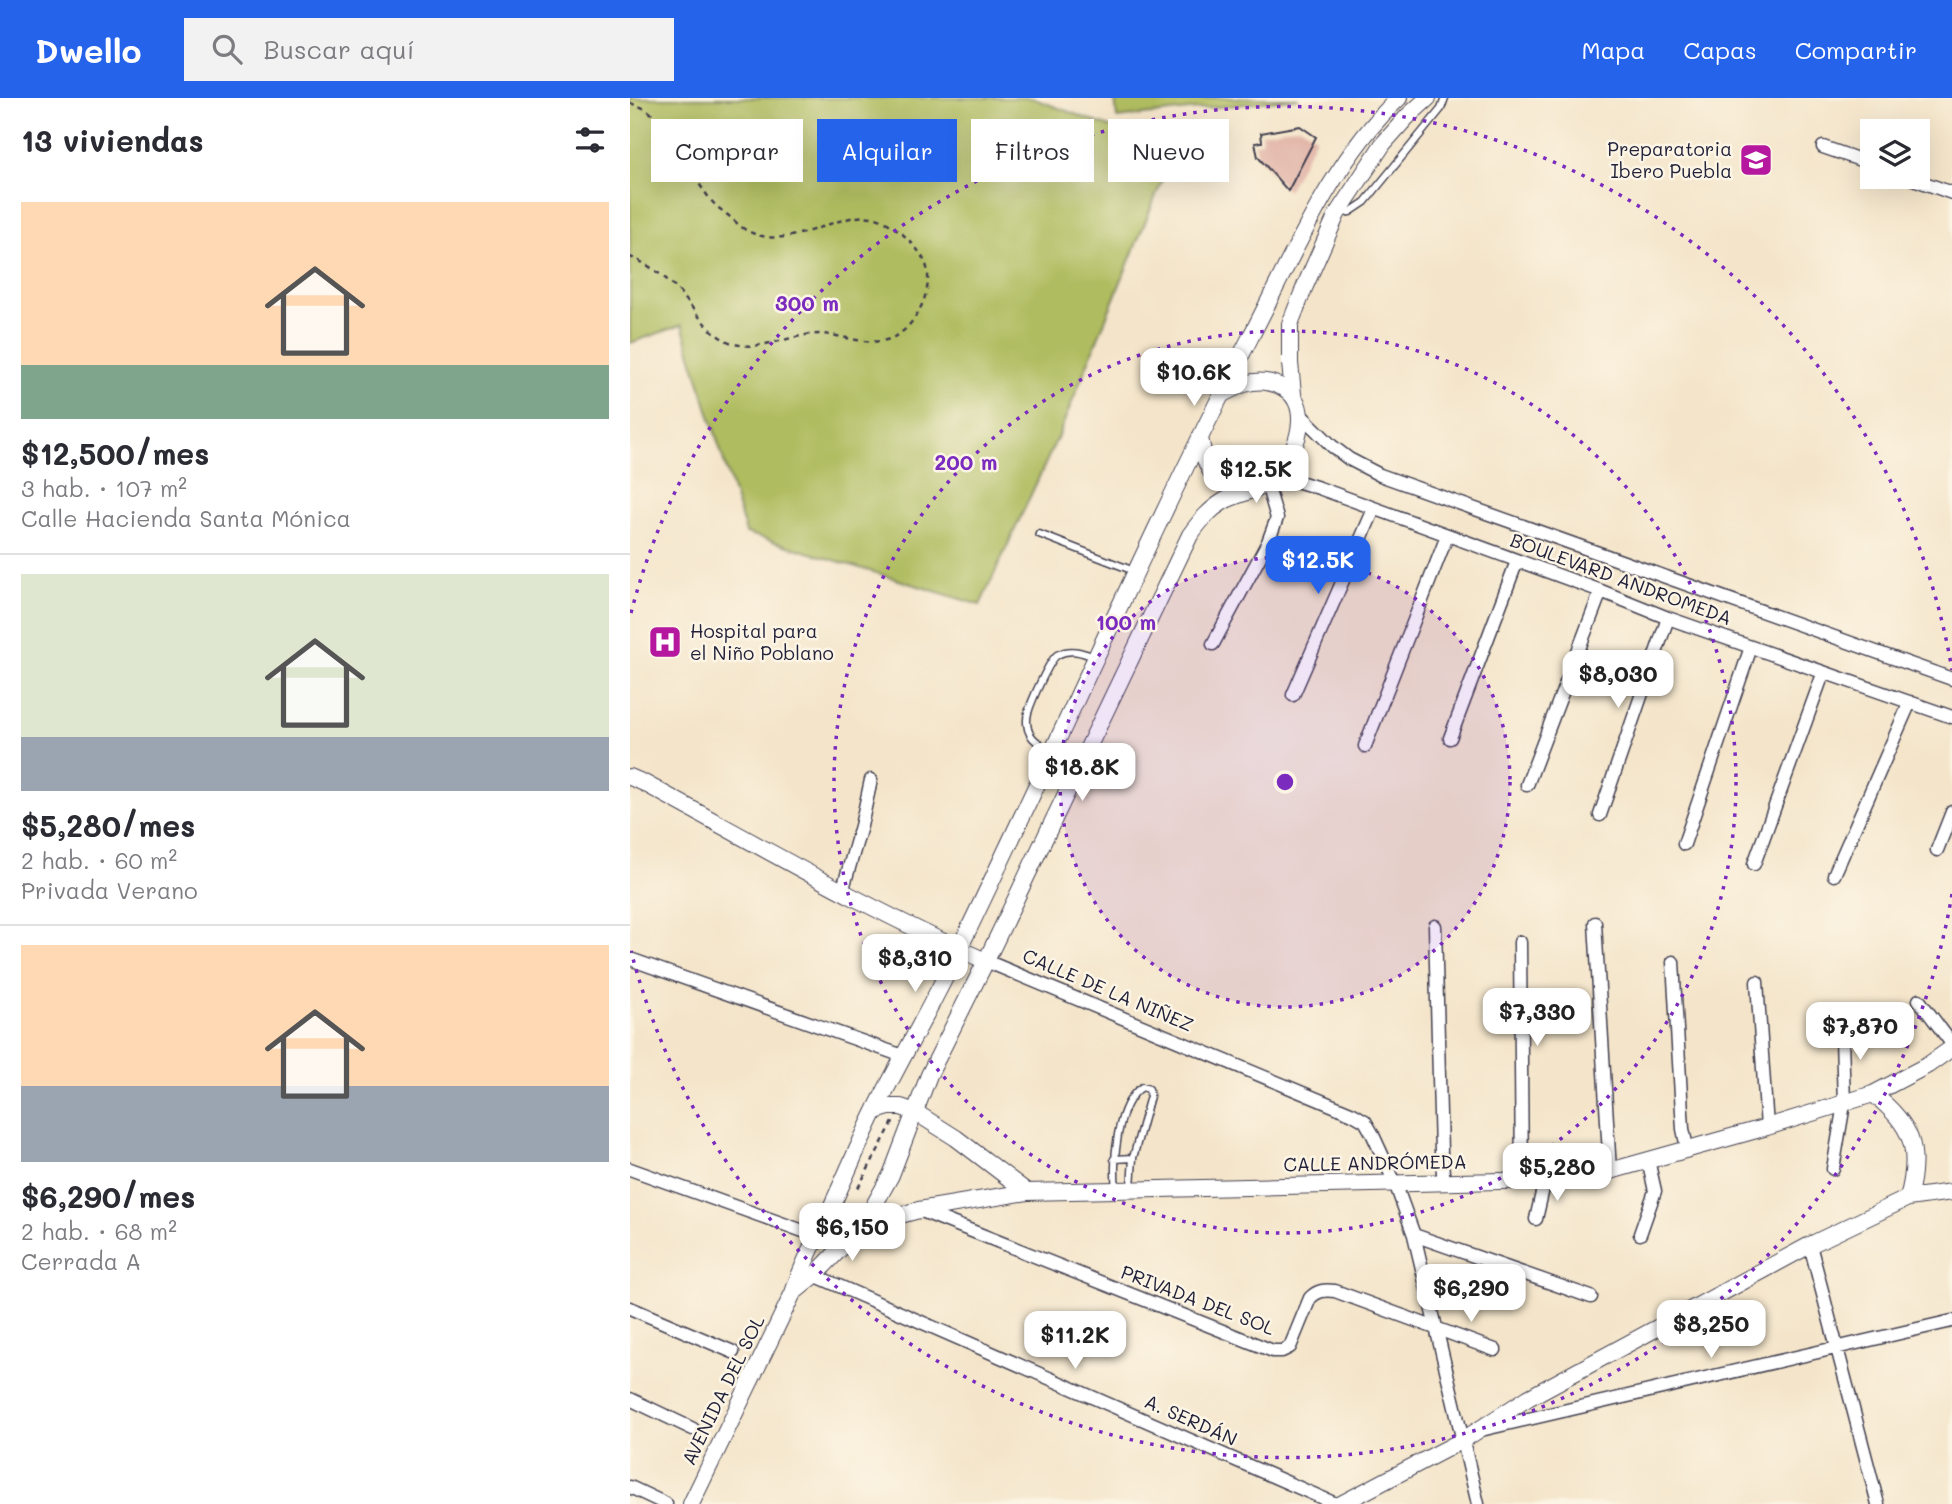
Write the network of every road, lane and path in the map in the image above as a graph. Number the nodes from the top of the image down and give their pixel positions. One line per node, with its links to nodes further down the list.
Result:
1 (1399, 98): 12 (main road)
2 (1428, 98): 9 (main road)
3 (1445, 98): 9 (lane)
4 (630, 103): 10 (path)
5 (1824, 147): 6 (street)
6 (1860, 160)
7 (1930, 185): 8 (street)
8 (1952, 193)
9 (1337, 214): 11 (main road)
10 (630, 257)
11 (1293, 394): 12 (main road); 13 (main road)
12 (1221, 395): 14 (main road)
13 (1301, 415): 15 (main road); 28 (street, BOULEVARD ANDROMEDA)
14 (1200, 438): 16 (main road); 21 (main road, AVENIDA DEL SOL)
15 (1272, 480): 16 (main road); 17 (street, BOULEVARD ANDROMEDA); 24 (street)
16 (1247, 491): 50 (main road, AVENIDA DEL SOL)
17 (1374, 509): 19 (street, BOULEVARD ANDROMEDA); 29 (street)
18 (1039, 534): 21 (lane)
19 (1447, 536): 20 (street, BOULEVARD ANDROMEDA); 33 (street)
20 (1517, 561): 22 (street, BOULEVARD ANDROMEDA); 32 (street)
21 (1136, 572): 26 (main road, AVENIDA DEL SOL)
22 (1601, 591): 23 (street, BOULEVARD ANDROMEDA); 37 (street)
23 (1668, 618): 25 (street, BOULEVARD ANDROMEDA); 39 (street)
24 (1213, 644)
25 (1751, 647): 27 (street, BOULEVARD ANDROMEDA); 40 (street)
26 (1096, 657): 34 (main road, AVENIDA DEL SOL); 34 (lane)
27 (1823, 674): 30 (street, BOULEVARD ANDROMEDA); 42 (street)
28 (1952, 678)
29 (1293, 695)
30 (1910, 702): 31 (street, BOULEVARD ANDROMEDA); 43 (street)
31 (1952, 718)
32 (1450, 738)
33 (1365, 746)
34 (1052, 751): 48 (main road, AVENIDA DEL SOL)
35 (630, 777): 44 (main road, CALLE DE LA NIÑEZ)
36 (871, 780): 44 (street)
37 (1527, 785)
38 (1952, 813): 41 (street)
39 (1600, 814)
40 (1684, 844)
41 (1937, 850)
42 (1754, 864)
43 (1834, 875)
44 (842, 892): 48 (main road, CALLE DE LA NIÑEZ)
45 (1595, 923): 68 (street)
46 (1435, 926): 72 (street)
47 (1520, 942): 70 (street)
48 (959, 950): 50 (main road, CALLE DE LA NIÑEZ); 56 (main road, AVENIDA DEL SOL)
49 (630, 959): 56 (street)
50 (985, 961): 60 (main road, AVENIDA DEL SOL); 71 (street, CALLE DE LA NIÑEZ)
51 (1673, 962): 62 (street)
52 (1757, 982): 61 (street)
53 (1919, 1000): 55 (street)
54 (1842, 1038): 58 (street)
55 (1952, 1046): 57 (main road, CALLE ANDRÓMEDA)
56 (903, 1056): 59 (main road, AVENIDA DEL SOL)
57 (1873, 1094): 58 (main road, CALLE ANDRÓMEDA); 76 (main road)
58 (1844, 1104): 61 (main road, CALLE ANDRÓMEDA); 66 (street)
59 (875, 1111): 60 (main road); 77 (main road, AVENIDA DEL SOL)
60 (915, 1112): 74 (main road); 80 (main road, AVENIDA DEL SOL)
61 (1767, 1126): 62 (main road, CALLE ANDRÓMEDA)
62 (1687, 1148): 65 (main road, CALLE ANDRÓMEDA)
63 (1133, 1158): 64 (lane); 64 (lane); 73 (lane)
64 (1114, 1159): 73 (lane)
65 (1648, 1160): 68 (main road, CALLE ANDRÓMEDA); 81 (street)
66 (1833, 1168)
67 (630, 1169): 83 (street)
68 (1610, 1171): 69 (main road, CALLE ANDRÓMEDA)
69 (1545, 1180): 70 (main road, CALLE ANDRÓMEDA); 79 (street)
70 (1522, 1181): 72 (main road, CALLE ANDRÓMEDA)
71 (1395, 1183): 72 (main road, CALLE ANDRÓMEDA); 73 (main road, CALLE ANDRÓMEDA); 82 (street, CALLE DE LA NIÑEZ)
72 (1444, 1183)
73 (1124, 1189): 74 (main road, CALLE ANDRÓMEDA)
74 (1027, 1192): 78 (main road, CALLE ANDRÓMEDA)
75 (1952, 1192): 76 (main road)
76 (1908, 1198): 84 (main road)
77 (833, 1205): 80 (main road); 83 (main road, AVENIDA DEL SOL)
78 (919, 1210): 80 (main road, CALLE ANDRÓMEDA); 89 (street, PRIVADA DEL SOL)
79 (1536, 1219)
80 (863, 1226): 85 (main road, AVENIDA DEL SOL)
81 (1640, 1234)
82 (1414, 1235): 86 (street); 89 (street, CALLE DE LA NIÑEZ)
83 (817, 1236): 85 (main road, AVENIDA DEL SOL)
84 (1810, 1245): 90 (street); 95 (main road)
85 (808, 1272): 99 (main road, AVENIDA DEL SOL); 100 (street, A. SERDÁN)
86 (1591, 1297)
87 (630, 1308): 92 (street)
88 (1952, 1321): 90 (street)
89 (1436, 1328): 91 (street, PRIVADA DEL SOL); 96 (street, CALLE DE LA NIÑEZ)
90 (1835, 1348): 95 (street); 102 (street)
91 (1495, 1350)
92 (733, 1352)
93 (630, 1399): 94 (street)
94 (693, 1429)
95 (1477, 1431): 96 (main road)
96 (1463, 1440): 100 (main road); 101 (street, CALLE DE LA NIÑEZ)
97 (630, 1488): 98 (street)
98 (666, 1504)
99 (691, 1504)
100 (1338, 1504)
101 (1478, 1504)
102 (1878, 1504)

